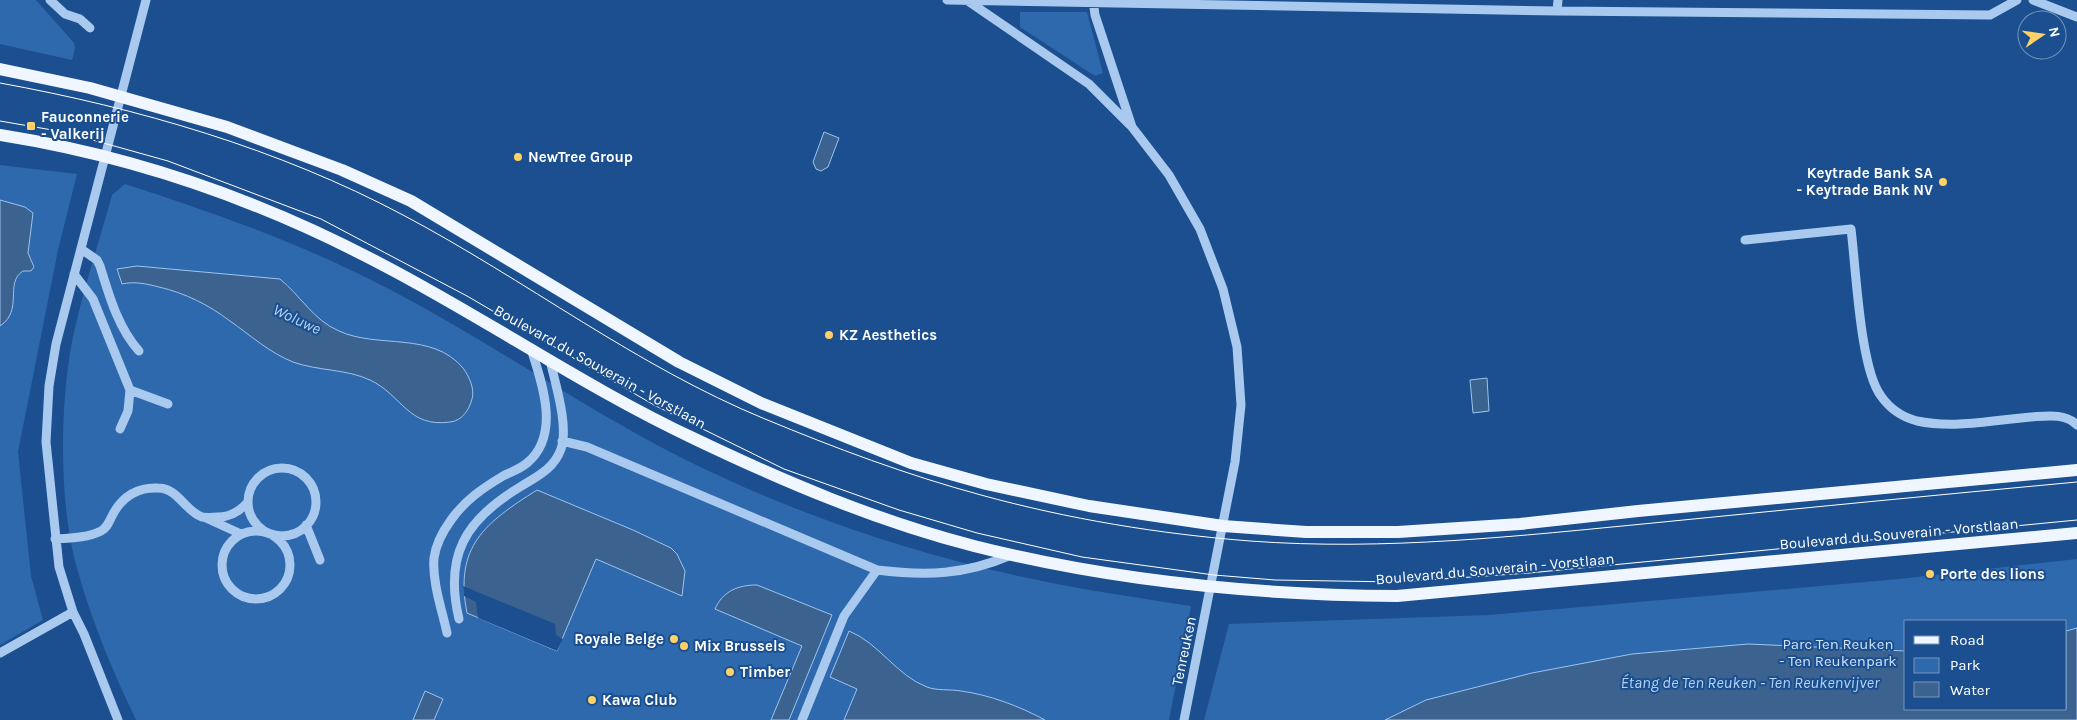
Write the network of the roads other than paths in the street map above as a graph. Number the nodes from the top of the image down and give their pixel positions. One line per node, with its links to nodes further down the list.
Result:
1 (50, 0): 12 (street)
2 (146, 0): 14 (street)
3 (946, 0): 7 (street)
4 (1558, 0): 10 (street)
5 (2017, 0): 10 (street)
6 (2033, 0): 11 (street)
7 (968, 1): 8 (street); 15 (street)
8 (1093, 1): 9 (street); 15 (street)
9 (1213, 3): 10 (street)
10 (1557, 11)
11 (2077, 17)
12 (90, 28)
13 (0, 69): 14 (main road)
14 (120, 96): 17 (street); 33 (main road)
15 (1132, 127): 33 (street, Tenreuken)
16 (0, 135): 17 (main road, Boulevard du Souverain - Vorstlaan)
17 (106, 156): 19 (street); 21 (main road, Boulevard du Souverain - Vorstlaan)
18 (1745, 240): 26 (street)
19 (81, 249): 20 (street); 22 (street)
20 (74, 274): 24 (street); 37 (street)
21 (531, 349): 23 (main road, Boulevard du Souverain - Vorstlaan); 44 (street)
22 (139, 351)
23 (550, 360): 28 (street); 38 (main road, Boulevard du Souverain - Vorstlaan)
24 (130, 390): 25 (street); 27 (street)
25 (168, 404)
26 (2077, 425)
27 (120, 429)
28 (562, 441): 40 (street); 43 (street)
29 (2077, 470): 33 (main road)
30 (248, 502): 31 (street); 32 (street); 34 (street)
31 (204, 517): 36 (street); 37 (street)
32 (306, 525): 34 (street); 39 (street)
33 (1223, 526): 41 (street, Tenreuken)
34 (268, 533): 36 (street); 36 (street)
35 (2077, 533): 41 (main road, Boulevard du Souverain - Vorstlaan)
36 (240, 534)
37 (55, 539): 42 (street)
38 (1012, 554): 40 (street); 41 (main road, Boulevard du Souverain - Vorstlaan)
39 (320, 560)
40 (877, 570): 47 (street)
41 (1211, 588): 48 (street, Tenreuken)
42 (72, 612): 45 (street); 46 (street)
43 (459, 619)
44 (447, 633)
45 (0, 653)
46 (118, 720)
47 (802, 720)
48 (1184, 720)

